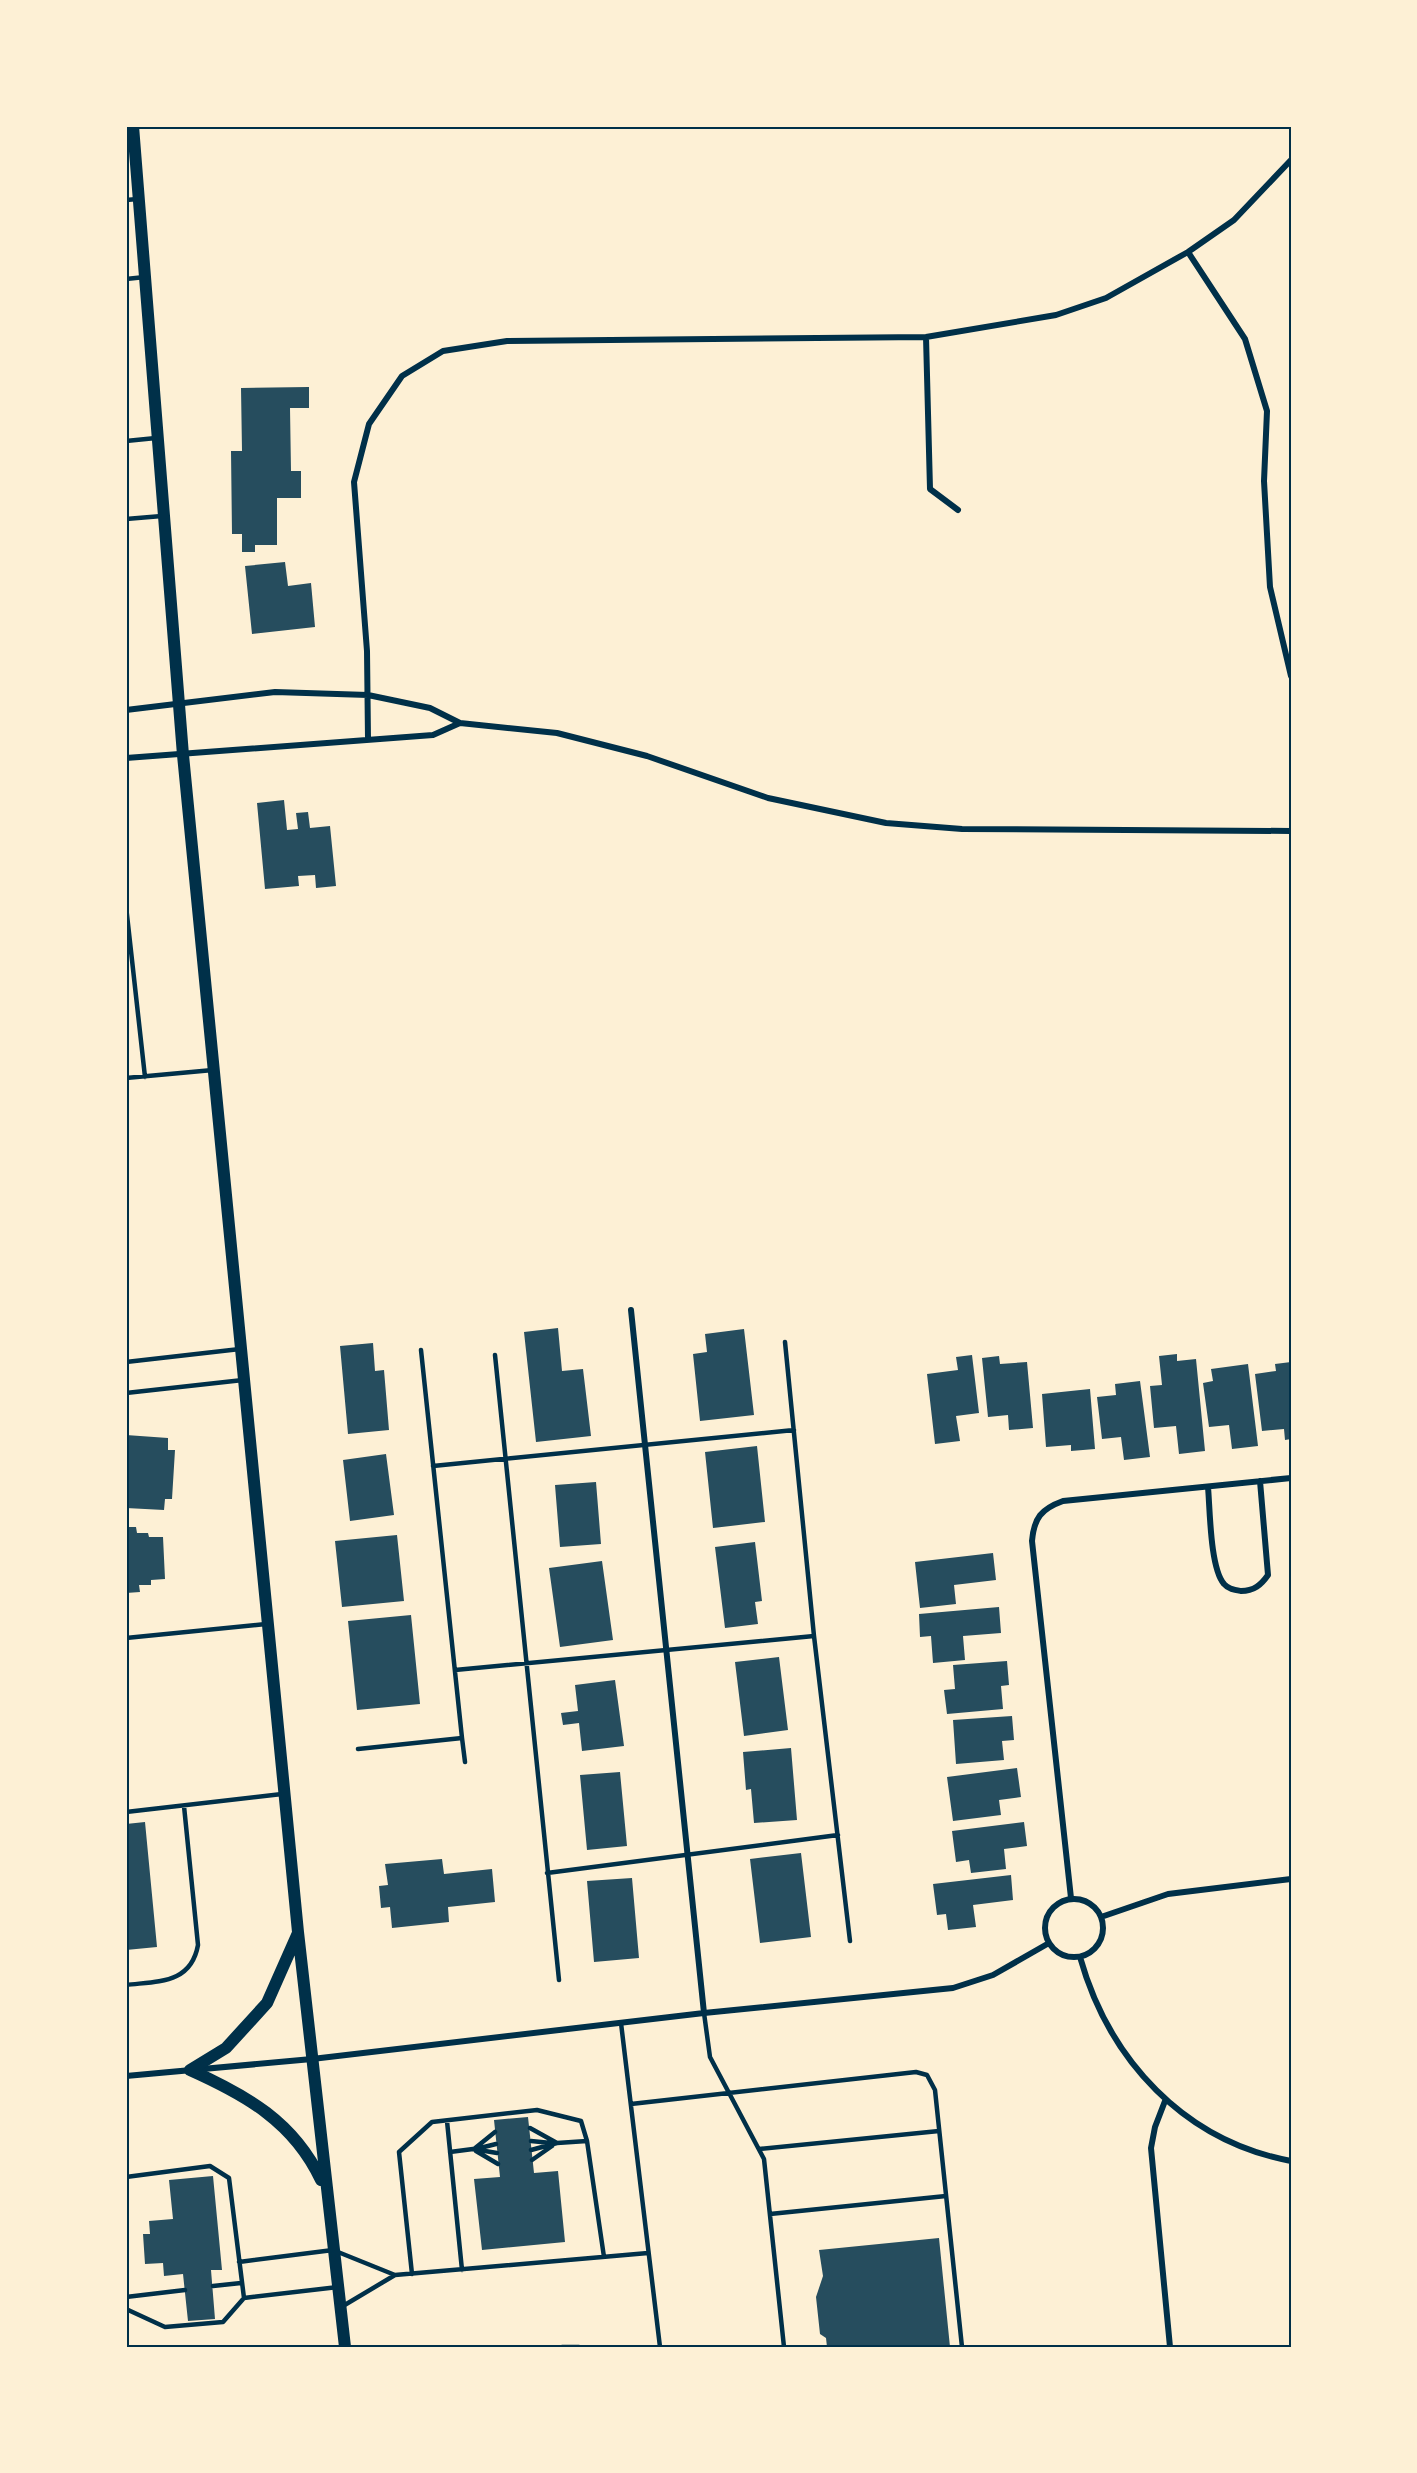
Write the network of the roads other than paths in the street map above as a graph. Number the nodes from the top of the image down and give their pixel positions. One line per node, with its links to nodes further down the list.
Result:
1 (133, 126): 3 (main road)
2 (1291, 160): 4 (street)
3 (132, 200): 5 (main road)
4 (1188, 252): 7 (street); 13 (street)
5 (145, 276): 6 (lane); 8 (main road)
6 (126, 279)
7 (926, 337): 10 (street); 14 (street)
8 (157, 438): 9 (lane); 11 (main road)
9 (126, 441)
10 (958, 510)
11 (162, 516): 12 (lane); 15 (main road)
12 (126, 519)
13 (1291, 675)
14 (368, 695): 15 (street); 17 (street); 18 (street)
15 (179, 702): 16 (street); 19 (main road)
16 (126, 710)
17 (460, 723): 18 (street); 21 (street)
18 (368, 739): 19 (street)
19 (183, 755): 20 (street); 23 (main road)
20 (126, 758)
21 (1291, 831)
22 (126, 906): 24 (lane)
23 (215, 1070): 24 (lane); 28 (main road)
24 (145, 1077): 25 (lane)
25 (126, 1078)
26 (631, 1311): 35 (street)
27 (785, 1342): 34 (lane)
28 (243, 1349): 31 (lane); 32 (main road)
29 (421, 1350): 37 (lane)
30 (495, 1355): 36 (lane)
31 (126, 1362)
32 (246, 1380): 33 (lane); 41 (main road)
33 (126, 1393)
34 (794, 1431): 35 (lane); 42 (lane)
35 (645, 1446): 36 (lane); 44 (street)
36 (505, 1460): 37 (lane); 45 (lane)
37 (433, 1466): 46 (lane)
38 (1291, 1478): 39 (street)
39 (1260, 1481): 40 (street); 40 (street)
40 (1208, 1487): 57 (street)
41 (268, 1623): 43 (lane); 50 (main road)
42 (814, 1636): 44 (lane); 53 (lane)
43 (126, 1638)
44 (666, 1651): 45 (lane); 54 (street)
45 (525, 1664): 46 (lane); 55 (lane)
46 (455, 1670): 47 (lane)
47 (462, 1738): 48 (lane); 49 (lane)
48 (358, 1749)
49 (465, 1762)
50 (285, 1794): 51 (lane); 59 (main road)
51 (184, 1806): 52 (lane); 64 (lane)
52 (126, 1812)
53 (838, 1835): 54 (lane); 60 (lane)
54 (687, 1855): 55 (lane); 65 (street)
55 (547, 1874): 63 (lane)
56 (1291, 1879): 58 (street)
57 (1071, 1898): 58 (street); 61 (street)
58 (1101, 1917): 62 (street)
59 (298, 1932): 67 (main road); 68 (main road)
60 (850, 1941)
61 (1049, 1943): 62 (street); 65 (street)
62 (1080, 1957): 71 (street)
63 (559, 1980)
64 (126, 1985)
65 (705, 2013): 66 (street); 70 (lane)
66 (621, 2023): 67 (street); 72 (lane)
67 (312, 2059): 68 (street); 90 (main road)
68 (190, 2070): 69 (street); 90 (main road)
69 (126, 2076)
70 (729, 2093): 72 (lane); 75 (lane); 83 (lane)
71 (1165, 2101): 87 (street); 114 (street)
72 (631, 2104): 94 (lane)
73 (447, 2121): 78 (lane); 84 (lane); 98 (lane)
74 (530, 2128): 79 (lane)
75 (939, 2131): 83 (lane); 91 (lane)
76 (495, 2132): 81 (lane)
77 (531, 2141): 79 (lane)
78 (587, 2141): 79 (lane); 95 (lane)
79 (557, 2143): 82 (lane); 86 (lane)
80 (496, 2144): 81 (lane)
81 (473, 2149): 84 (lane); 85 (lane); 88 (lane)
82 (531, 2150)
83 (759, 2150): 92 (lane)
84 (450, 2152): 97 (lane)
85 (497, 2153)
86 (532, 2160)
87 (1291, 2161)
88 (498, 2163)
89 (126, 2177): 96 (lane)
90 (325, 2189): 93 (main road)
91 (946, 2196): 92 (lane); 113 (lane)
92 (770, 2214): 112 (lane)
93 (333, 2250): 96 (lane); 99 (lane); 102 (main road)
94 (648, 2253): 95 (lane); 111 (lane)
95 (604, 2257): 97 (lane)
96 (239, 2262): 100 (lane)
97 (462, 2270): 98 (lane)
98 (412, 2274): 99 (lane)
99 (395, 2275): 106 (lane)
100 (241, 2283): 101 (lane); 105 (lane)
101 (213, 2286)
102 (338, 2287): 105 (lane); 106 (main road)
103 (185, 2290): 104 (lane)
104 (126, 2297)
105 (244, 2298): 107 (lane)
106 (340, 2308): 108 (main road)
107 (126, 2309)
108 (345, 2347)
109 (562, 2347): 110 (lane)
110 (579, 2347)
111 (660, 2347)
112 (784, 2347)
113 (962, 2347)
114 (1170, 2347)

